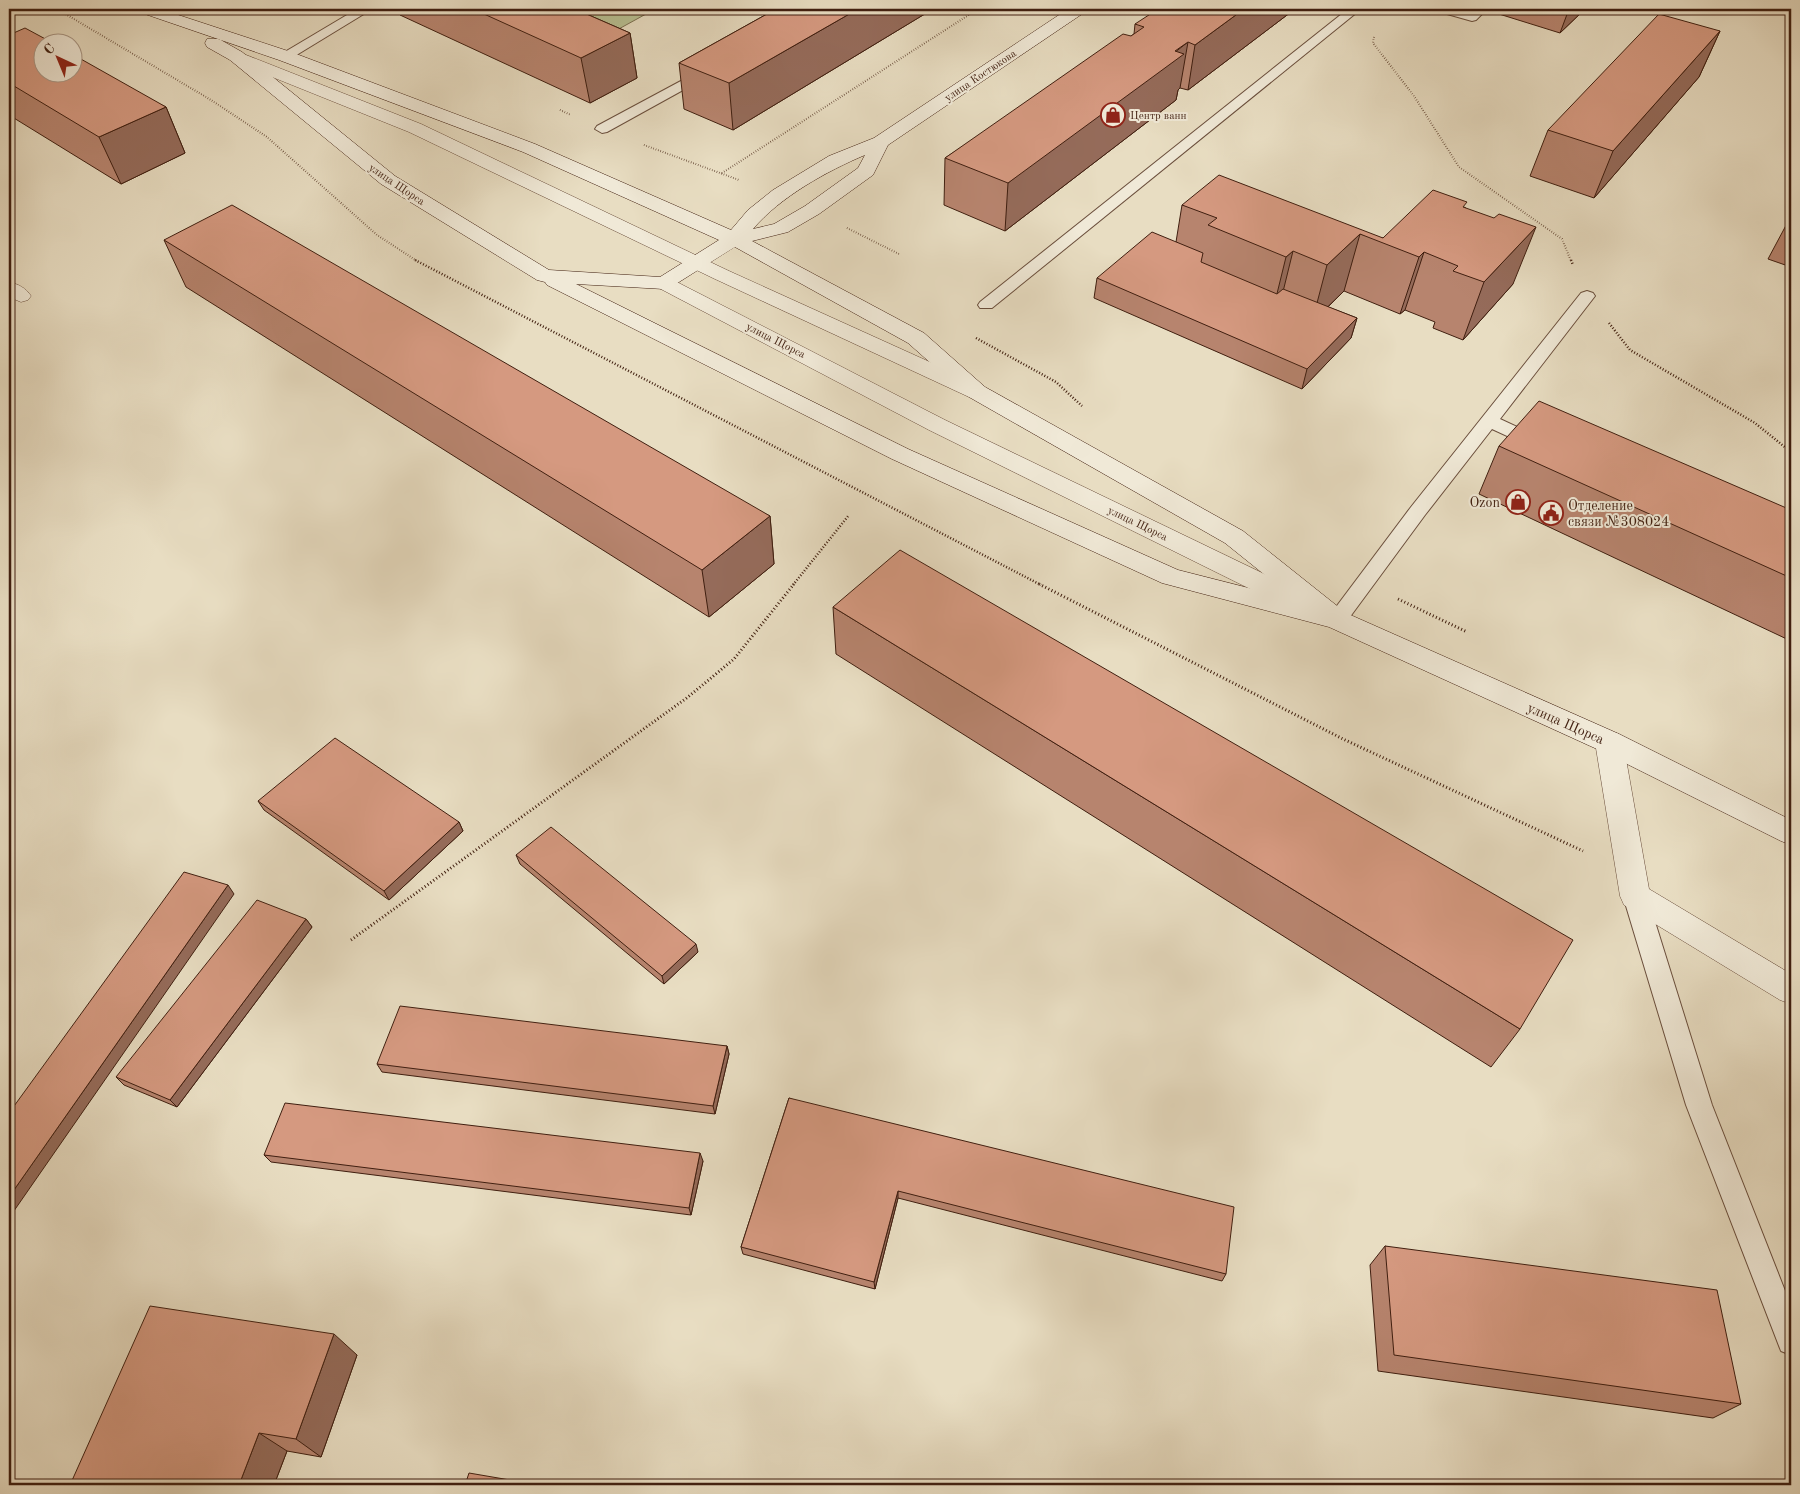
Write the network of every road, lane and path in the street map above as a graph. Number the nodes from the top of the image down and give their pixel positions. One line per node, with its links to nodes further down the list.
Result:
1 (57, 9): 30 (path)
2 (366, 9): 11 (lane)
3 (978, 9): 15 (path)
4 (1079, 9): 14 (main road, улица Костюкова)
5 (1355, 9): 21 (lane)
6 (1444, 9): 7 (lane)
7 (1481, 9)
8 (149, 10): 10 (main road, улица Щорса); 11 (main road)
9 (1374, 34): 20 (path)
10 (236, 56): 17 (main road, улица Щорса); 18 (main road, улица Щорса)
11 (285, 56): 16 (main road)
12 (714, 67): 13 (lane)
13 (602, 130)
14 (880, 142): 16 (main road, улица Костюкова); 16 (main road, улица Костюкова)
15 (721, 174)
16 (734, 239): 17 (main road, улица Костюкова); 22 (main road)
17 (696, 262): 19 (main road, улица Костюкова); 22 (main road, улица Щорса)
18 (544, 276): 19 (main road, улица Щорса); 27 (main road)
19 (664, 283): 27 (main road, улица Щорса)
20 (1587, 296): 23 (lane); 25 (path)
21 (986, 305)
22 (977, 392): 27 (main road, улица Щорса)
23 (1489, 421): 24 (lane); 27 (lane)
24 (1551, 449)
25 (1791, 452)
26 (849, 515): 31 (path)
27 (1337, 620): 28 (main road, улица Щорса)
28 (1609, 742): 29 (main road, улица Щорса); 30 (main road)
29 (1791, 833)
30 (1633, 884): 32 (main road); 33 (lane)
31 (351, 940)
32 (1791, 990)
33 (1791, 1340)

